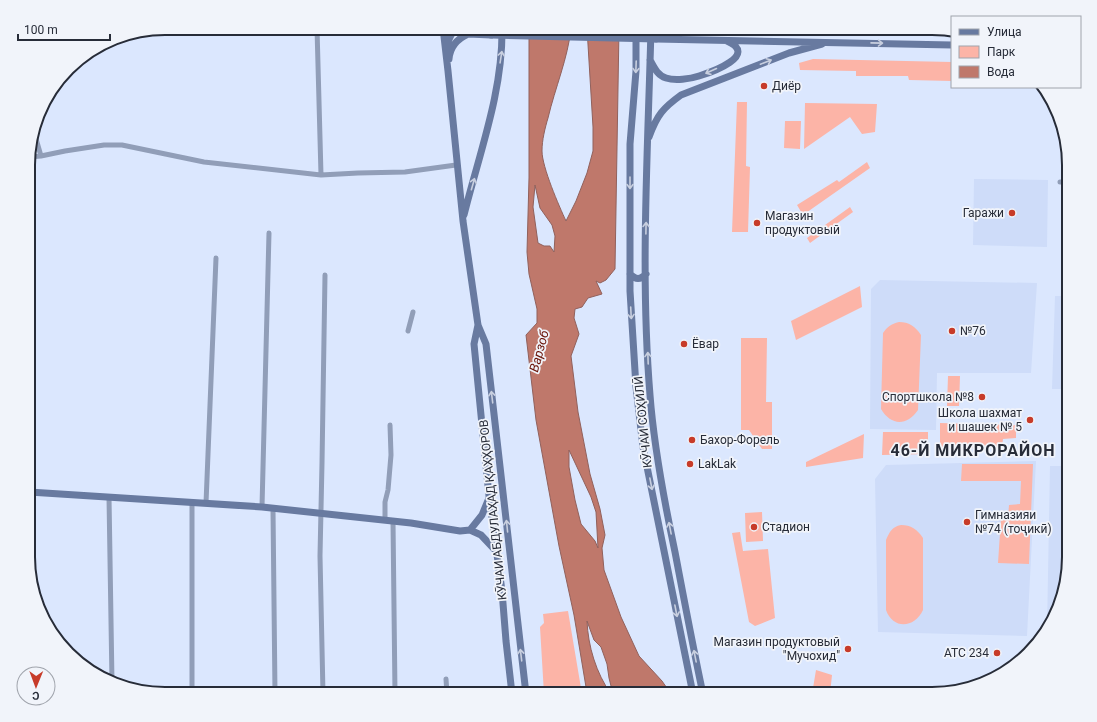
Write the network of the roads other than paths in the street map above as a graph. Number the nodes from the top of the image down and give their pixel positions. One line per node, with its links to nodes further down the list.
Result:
1 (317, 35): 20 (street)
2 (444, 35): 12 (main road, КӮЧАИ АБДУЛАҲАД ҚАҲҲОРОВ)
3 (450, 35): 12 (main road)
4 (466, 35): 14 (main road)
5 (491, 35): 9 (main road, bridge)
6 (502, 35): 21 (main road, КӮЧАИ АБДУЛАҲАД ҚАҲҲОРОВ, one-way to 6)
7 (636, 35): 24 (main road, one-way to 24)
8 (653, 35): 13 (main road, КӮЧАИ СОҲИЛӢ)
9 (725, 40): 10 (main road); 13 (main road, one-way to 13)
10 (829, 42): 11 (main road, one-way to 11); 16 (main road, one-way to 10)
11 (951, 45)
12 (446, 47): 14 (main road, КӮЧАИ АБДУЛАҲАД ҚАҲҲОРОВ)
13 (650, 60): 16 (main road, КӮЧАИ СОҲИЛӢ)
14 (448, 71): 19 (main road, КӮЧАИ АБДУЛАҲАД ҚАҲҲОРОВ)
15 (37, 142): 17 (street)
16 (646, 144): 25 (main road, КӮЧАИ СОҲИЛӢ, one-way to 16)
17 (41, 156): 18 (street); 20 (street)
18 (35, 157)
19 (456, 165): 20 (street); 21 (main road, КӮЧАИ АБДУЛАҲАД ҚАҲҲОРОВ)
20 (321, 175)
21 (463, 221): 28 (main road, КӮЧАИ АБДУЛАҲАД ҚАҲҲОРОВ)
22 (269, 233): 36 (street)
23 (216, 258): 35 (street)
24 (630, 274): 25 (main road); 52 (main road, one-way to 52)
25 (646, 274): 53 (main road, КӮЧАИ СОҲИЛӢ, one-way to 25)
26 (325, 275): 38 (street)
27 (413, 312): 29 (street)
28 (478, 325): 32 (main road, КӮЧАИ АБДУЛАҲАД ҚАҲҲОРОВ); 51 (main road, КӮЧАИ АБДУЛАҲАД ҚАҲҲОРОВ, one-way to 28)
29 (408, 331)
30 (390, 425): 39 (street)
31 (35, 492): 33 (main road)
32 (489, 496): 41 (main road); 42 (main road, КӮЧАИ АБДУЛАҲАД ҚАҲҲОРОВ)
33 (109, 498): 34 (main road); 43 (street)
34 (192, 502): 35 (main road); 45 (street)
35 (206, 503): 36 (main road)
36 (262, 507): 37 (main road)
37 (273, 509): 38 (main road); 46 (street)
38 (321, 514): 39 (main road); 47 (street)
39 (385, 520): 40 (main road)
40 (393, 521): 41 (main road); 48 (street)
41 (470, 530): 42 (main road)
42 (497, 552): 50 (main road, КӮЧАИ АБДУЛАҲАД ҚАҲҲОРОВ)
43 (112, 676)
44 (446, 679): 49 (street)
45 (192, 687)
46 (275, 687)
47 (323, 687)
48 (395, 687)
49 (447, 687)
50 (511, 687)
51 (525, 687)
52 (691, 687)
53 (702, 687)

